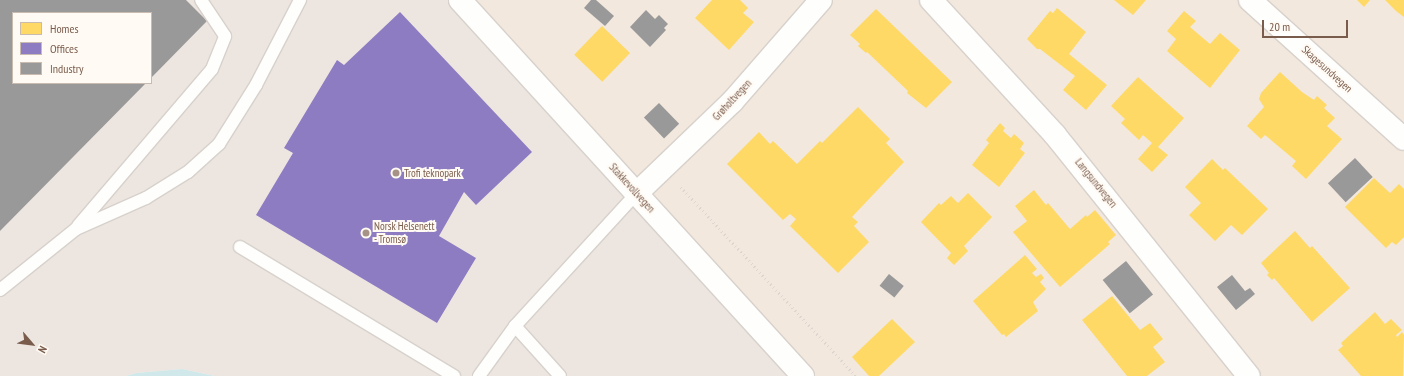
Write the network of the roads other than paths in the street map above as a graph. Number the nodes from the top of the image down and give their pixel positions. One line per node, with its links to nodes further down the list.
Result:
1 (201, 0): 9 (lane)
2 (300, 0): 9 (lane)
3 (460, 0): 8 (street, Stakkevollvegen)
4 (821, 0): 8 (street, Grøholtvegen)
5 (932, 0): 17 (street, Langsundvegen)
6 (1250, 0): 7 (street, Skagesundvegen)
7 (1404, 138)
8 (637, 193): 12 (lane); 16 (street, Stakkevollvegen)
9 (76, 229): 11 (lane)
10 (240, 247): 13 (lane)
11 (0, 290)
12 (515, 326): 14 (lane); 15 (lane)
13 (454, 376)
14 (479, 376)
15 (560, 376)
16 (803, 376)
17 (1249, 376)

